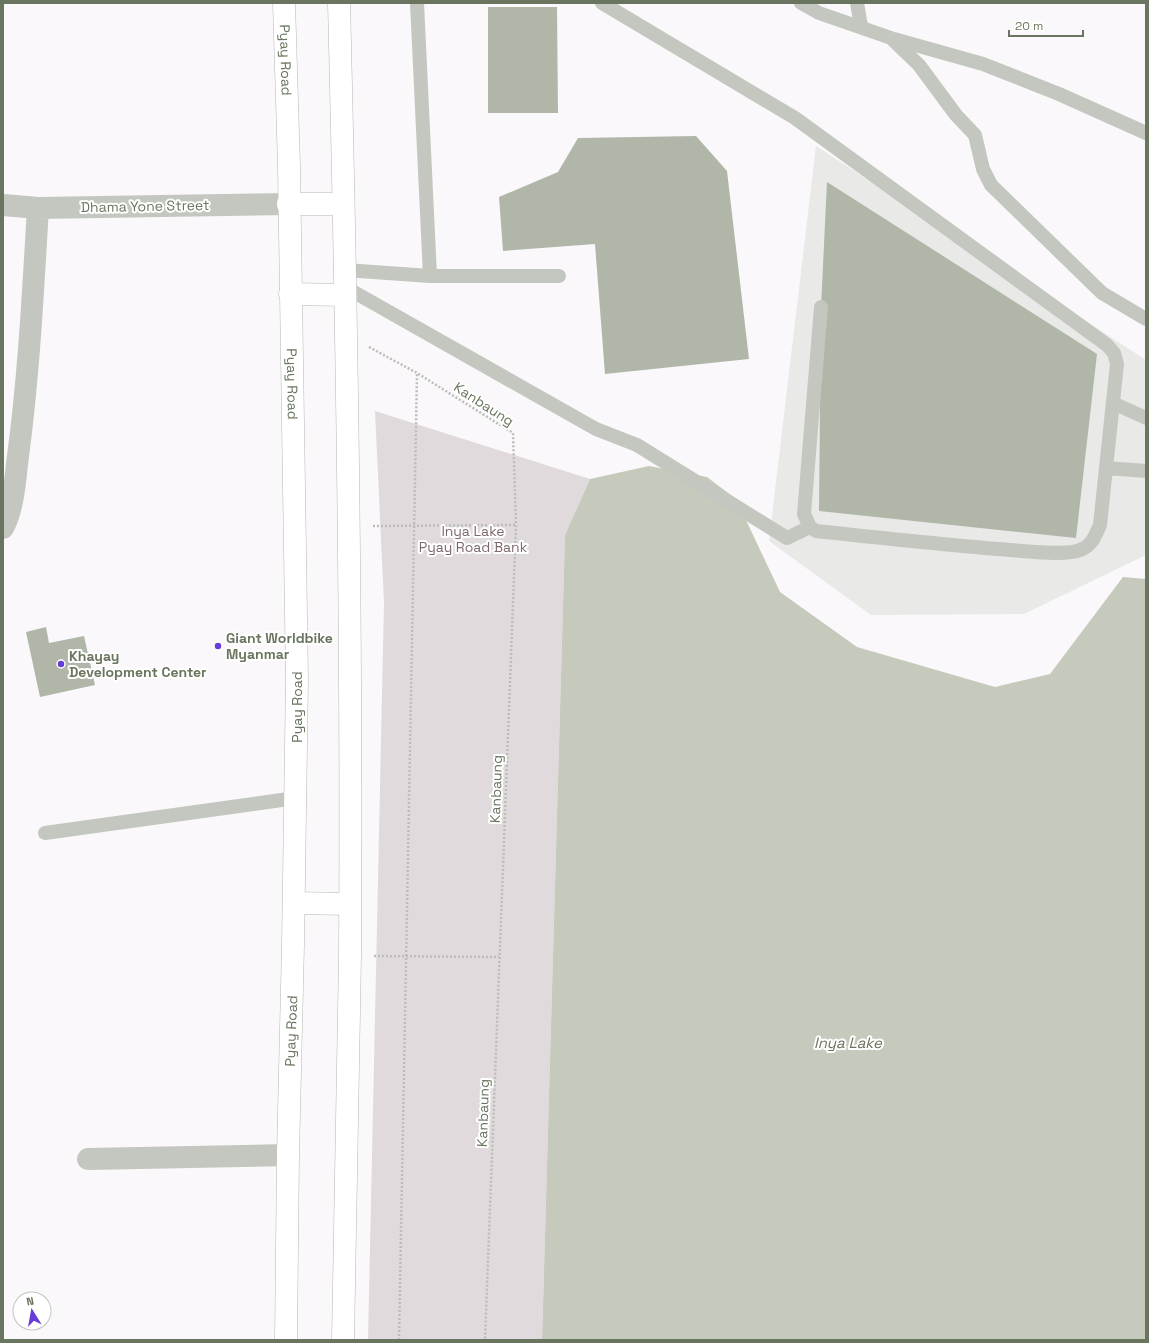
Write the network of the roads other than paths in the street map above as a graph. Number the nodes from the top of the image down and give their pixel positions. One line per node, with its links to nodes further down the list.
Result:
1 (284, 3): 10 (highway, Pyay Road)
2 (339, 3): 11 (highway)
3 (417, 3): 14 (lane)
4 (602, 3): 20 (lane)
5 (801, 3): 7 (lane)
6 (857, 3): 7 (lane)
7 (861, 26): 8 (lane)
8 (892, 38): 9 (lane); 19 (lane)
9 (1146, 133)
10 (288, 204): 11 (highway); 13 (street, Dhama Yone Street); 17 (highway, Pyay Road)
11 (343, 204): 16 (highway)
12 (3, 205): 13 (street, Dhama Yone Street)
13 (38, 208): 25 (street)
14 (430, 276): 15 (lane); 16 (lane)
15 (559, 276)
16 (345, 284): 17 (highway); 24 (lane); 29 (highway)
17 (290, 294): 26 (highway, Pyay Road)
18 (821, 307): 24 (lane)
19 (1146, 319)
20 (1113, 403): 21 (lane); 22 (lane)
21 (1146, 418)
22 (1106, 468): 23 (lane); 24 (lane)
23 (1146, 471)
24 (810, 527)
25 (3, 528)
26 (296, 798): 27 (lane); 28 (highway, Pyay Road)
27 (45, 833)
28 (294, 903): 29 (highway); 30 (highway, Pyay Road)
29 (350, 904): 33 (highway)
30 (288, 1155): 31 (street); 32 (highway, Pyay Road)
31 (88, 1159)
32 (286, 1340)
33 (343, 1340)

